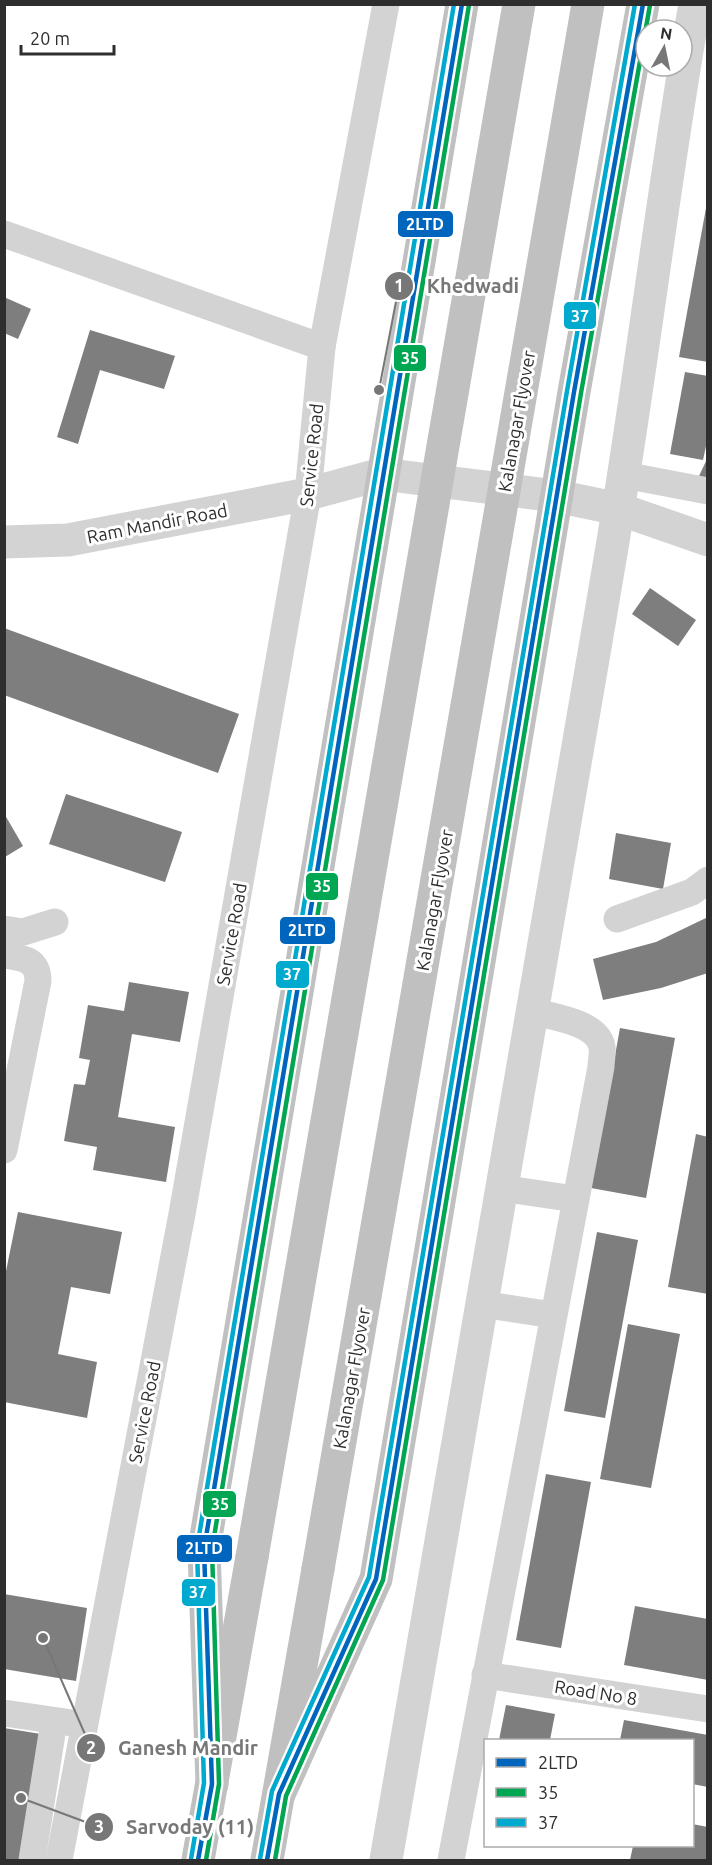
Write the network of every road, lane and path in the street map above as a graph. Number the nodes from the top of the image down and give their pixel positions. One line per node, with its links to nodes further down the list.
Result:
1 (386, 4): 8 (street, Service Road)
2 (462, 4): 9 (highway)
3 (519, 4): 33 (highway, bridge)
4 (588, 4): 34 (highway, Kalanagar Flyover, bridge)
5 (643, 4): 13 (highway)
6 (695, 4): 10 (street)
7 (4, 234): 8 (street)
8 (322, 347): 12 (street, Service Road)
9 (382, 474): 12 (street, Ram Mandir Road); 13 (street); 33 (highway)
10 (624, 475): 11 (street); 14 (street)
11 (708, 491)
12 (308, 494): 16 (street, Ram Mandir Road); 32 (street, Service Road)
13 (556, 496): 14 (street); 34 (highway)
14 (619, 509): 15 (street); 22 (street)
15 (708, 540)
16 (4, 542)
17 (708, 880): 18 (street)
18 (616, 919)
19 (55, 922): 20 (street)
20 (4, 929)
21 (4, 955): 23 (street)
22 (532, 1011): 24 (street); 25 (street)
23 (4, 1150)
24 (501, 1188): 25 (street); 26 (street)
25 (575, 1199): 27 (street)
26 (481, 1304): 27 (street); 39 (street)
27 (553, 1315): 28 (street)
28 (485, 1675): 29 (street, Road No 8); 40 (street)
29 (708, 1709)
30 (4, 1713): 31 (street)
31 (54, 1720): 32 (street); 35 (street)
32 (84, 1725): 36 (street, Service Road)
33 (212, 1784): 37 (highway)
34 (279, 1794): 38 (highway)
35 (33, 1852): 36 (street)
36 (60, 1855)
37 (198, 1860)
38 (267, 1860)
39 (386, 1860)
40 (452, 1860)

